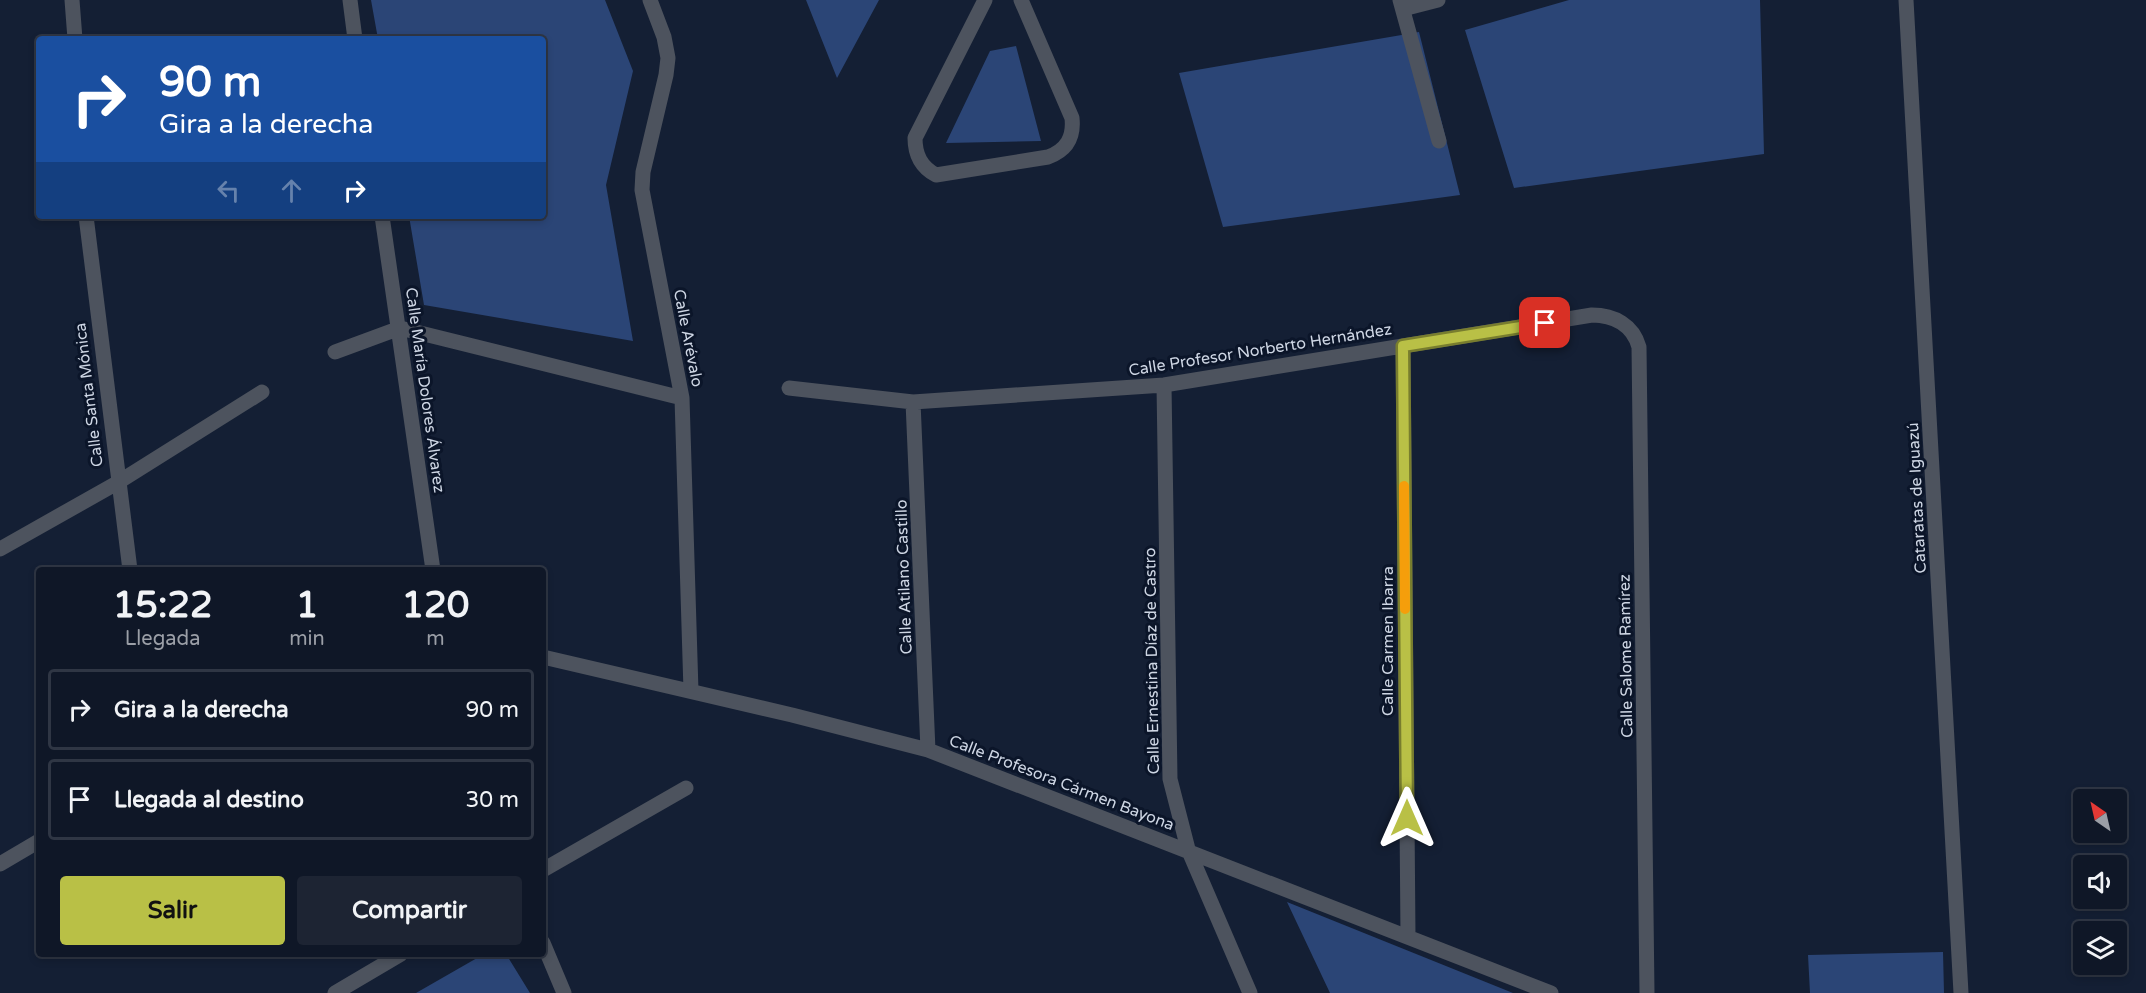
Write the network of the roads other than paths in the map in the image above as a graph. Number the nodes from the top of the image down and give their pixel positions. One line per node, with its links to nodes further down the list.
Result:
1 (72, 0): 9 (street)
2 (350, 0): 10 (street)
3 (650, 0): 21 (street, Calle Arévalo)
4 (986, 0): 5 (street)
5 (1021, 0)
6 (1438, 0): 8 (street)
7 (1906, 0): 43 (street, Cataratas de Iguazú)
8 (1402, 5): 11 (street)
9 (75, 36)
10 (356, 36)
11 (1439, 141)
12 (86, 219): 23 (street, Calle Santa Mónica)
13 (382, 219): 15 (street, Calle María Dolores Álvarez)
14 (1624, 324): 16 (street, Calle Profesor Norberto Hernández); 42 (street, Calle Salome Ramírez)
15 (399, 328): 17 (street); 21 (street); 26 (street, Calle María Dolores Álvarez)
16 (1403, 346): 18 (street, Calle Profesor Norberto Hernández); 35 (street, Calle Carmen Ibarra)
17 (335, 352)
18 (1164, 385): 22 (street, Calle Profesor Norberto Hernández); 32 (street, Calle Ernestina Díaz de Castro)
19 (789, 388): 22 (street, Calle Profesor Norberto Hernández)
20 (262, 392): 23 (street)
21 (682, 398): 28 (street, Calle Arévalo)
22 (914, 402): 29 (street, Calle Atilano Castillo)
23 (117, 483): 24 (street); 25 (street, Calle Santa Mónica)
24 (0, 549)
25 (130, 567)
26 (433, 567)
27 (546, 658): 28 (street, Calle Profesora Cármen Bayona)
28 (691, 690): 29 (street, Calle Profesora Cármen Bayona)
29 (928, 750): 32 (street, Calle Profesora Cármen Bayona)
30 (686, 788): 34 (street)
31 (36, 843): 33 (street)
32 (1188, 849): 35 (street, Calle Profesora Cármen Bayona); 40 (street, Calle Ernestina Díaz de Castro)
33 (0, 864)
34 (546, 868)
35 (1408, 936): 41 (street, Calle Profesora Cármen Bayona)
36 (546, 950): 39 (street)
37 (396, 957): 38 (street)
38 (335, 993)
39 (564, 993)
40 (1250, 993)
41 (1551, 993)
42 (1647, 993)
43 (1961, 993)

